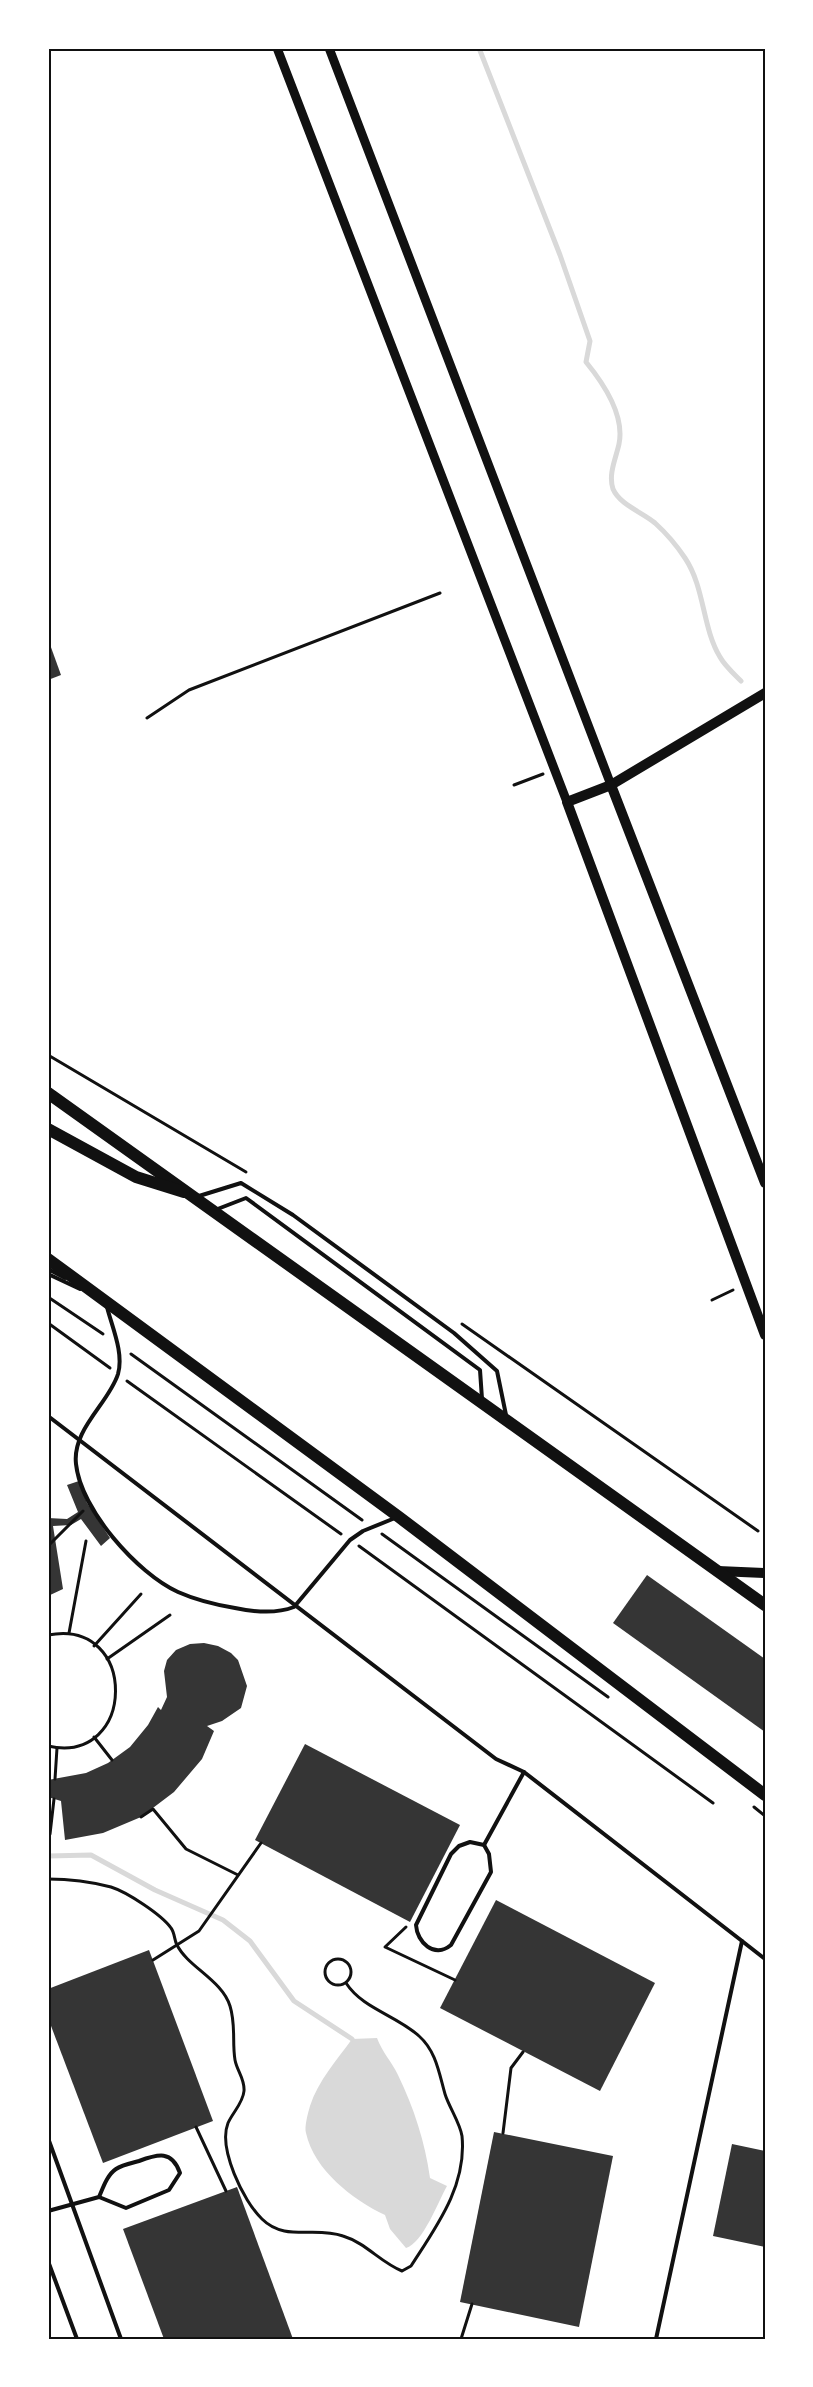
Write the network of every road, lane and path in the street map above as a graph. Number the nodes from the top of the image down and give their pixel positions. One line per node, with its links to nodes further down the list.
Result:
1 (277, 48): 6 (street)
2 (328, 48): 8 (street)
3 (441, 593): 5 (path)
4 (765, 693): 8 (main road)
5 (147, 718)
6 (554, 770): 7 (path); 9 (street)
7 (514, 785)
8 (611, 785): 9 (main road); 12 (main road)
9 (567, 802): 21 (main road)
10 (48, 1093): 13 (main road)
11 (48, 1129): 13 (main road)
12 (765, 1183)
13 (196, 1196): 14 (main road); 26 (lane)
14 (215, 1210): 24 (main road); 24 (lane)
15 (48, 1259): 19 (main road)
16 (48, 1269): 19 (lane)
17 (48, 1274): 19 (lane)
18 (48, 1296): 22 (path)
19 (105, 1301): 22 (lane); 29 (main road)
20 (48, 1323): 23 (path)
21 (765, 1335)
22 (117, 1344): 23 (lane); 30 (path)
23 (118, 1374): 27 (lane); 31 (path)
24 (482, 1402): 26 (main road)
25 (49, 1418): 27 (lane)
26 (508, 1422): 34 (main road)
27 (79, 1442): 28 (lane); 38 (lane)
28 (90, 1503): 33 (path); 38 (lane)
29 (399, 1517): 30 (lane); 51 (main road)
30 (372, 1527): 31 (lane); 44 (path)
31 (350, 1540): 38 (lane); 54 (path)
32 (86, 1541): 40 (path)
33 (48, 1545)
34 (718, 1571): 35 (main road); 37 (main road)
35 (765, 1573)
36 (141, 1594): 42 (path)
37 (765, 1605)
38 (294, 1607): 49 (lane)
39 (170, 1615): 43 (path)
40 (69, 1634): 41 (path); 42 (path)
41 (48, 1635)
42 (94, 1646): 43 (path)
43 (107, 1659): 45 (path)
44 (615, 1701)
45 (94, 1737): 47 (path); 48 (path)
46 (48, 1746): 47 (path)
47 (57, 1748): 50 (path)
48 (112, 1760)
49 (524, 1772): 59 (lane); 63 (lane)
50 (55, 1779)
51 (765, 1795)
52 (54, 1799): 57 (path)
53 (746, 1801): 55 (path)
54 (713, 1803)
55 (765, 1816)
56 (141, 1817): 60 (path)
57 (50, 1834)
58 (261, 1843): 60 (path)
59 (484, 1845): 59 (lane)
60 (238, 1875): 64 (path)
61 (48, 1879): 64 (path)
62 (410, 1922): 67 (path)
63 (742, 1941): 65 (lane); 82 (lane)
64 (177, 1946): 66 (path); 68 (path)
65 (765, 1959)
66 (153, 1960)
67 (455, 1980)
68 (345, 1983): 68 (path)
69 (523, 2052): 71 (path)
70 (196, 2127): 73 (path)
71 (503, 2133)
72 (48, 2138): 75 (lane)
73 (226, 2191)
74 (99, 2197): 74 (lane); 75 (lane)
75 (72, 2205): 76 (lane); 80 (lane)
76 (48, 2211)
77 (48, 2261): 79 (lane)
78 (472, 2304): 81 (path)
79 (77, 2339)
80 (121, 2339)
81 (461, 2339)
82 (657, 2339)

